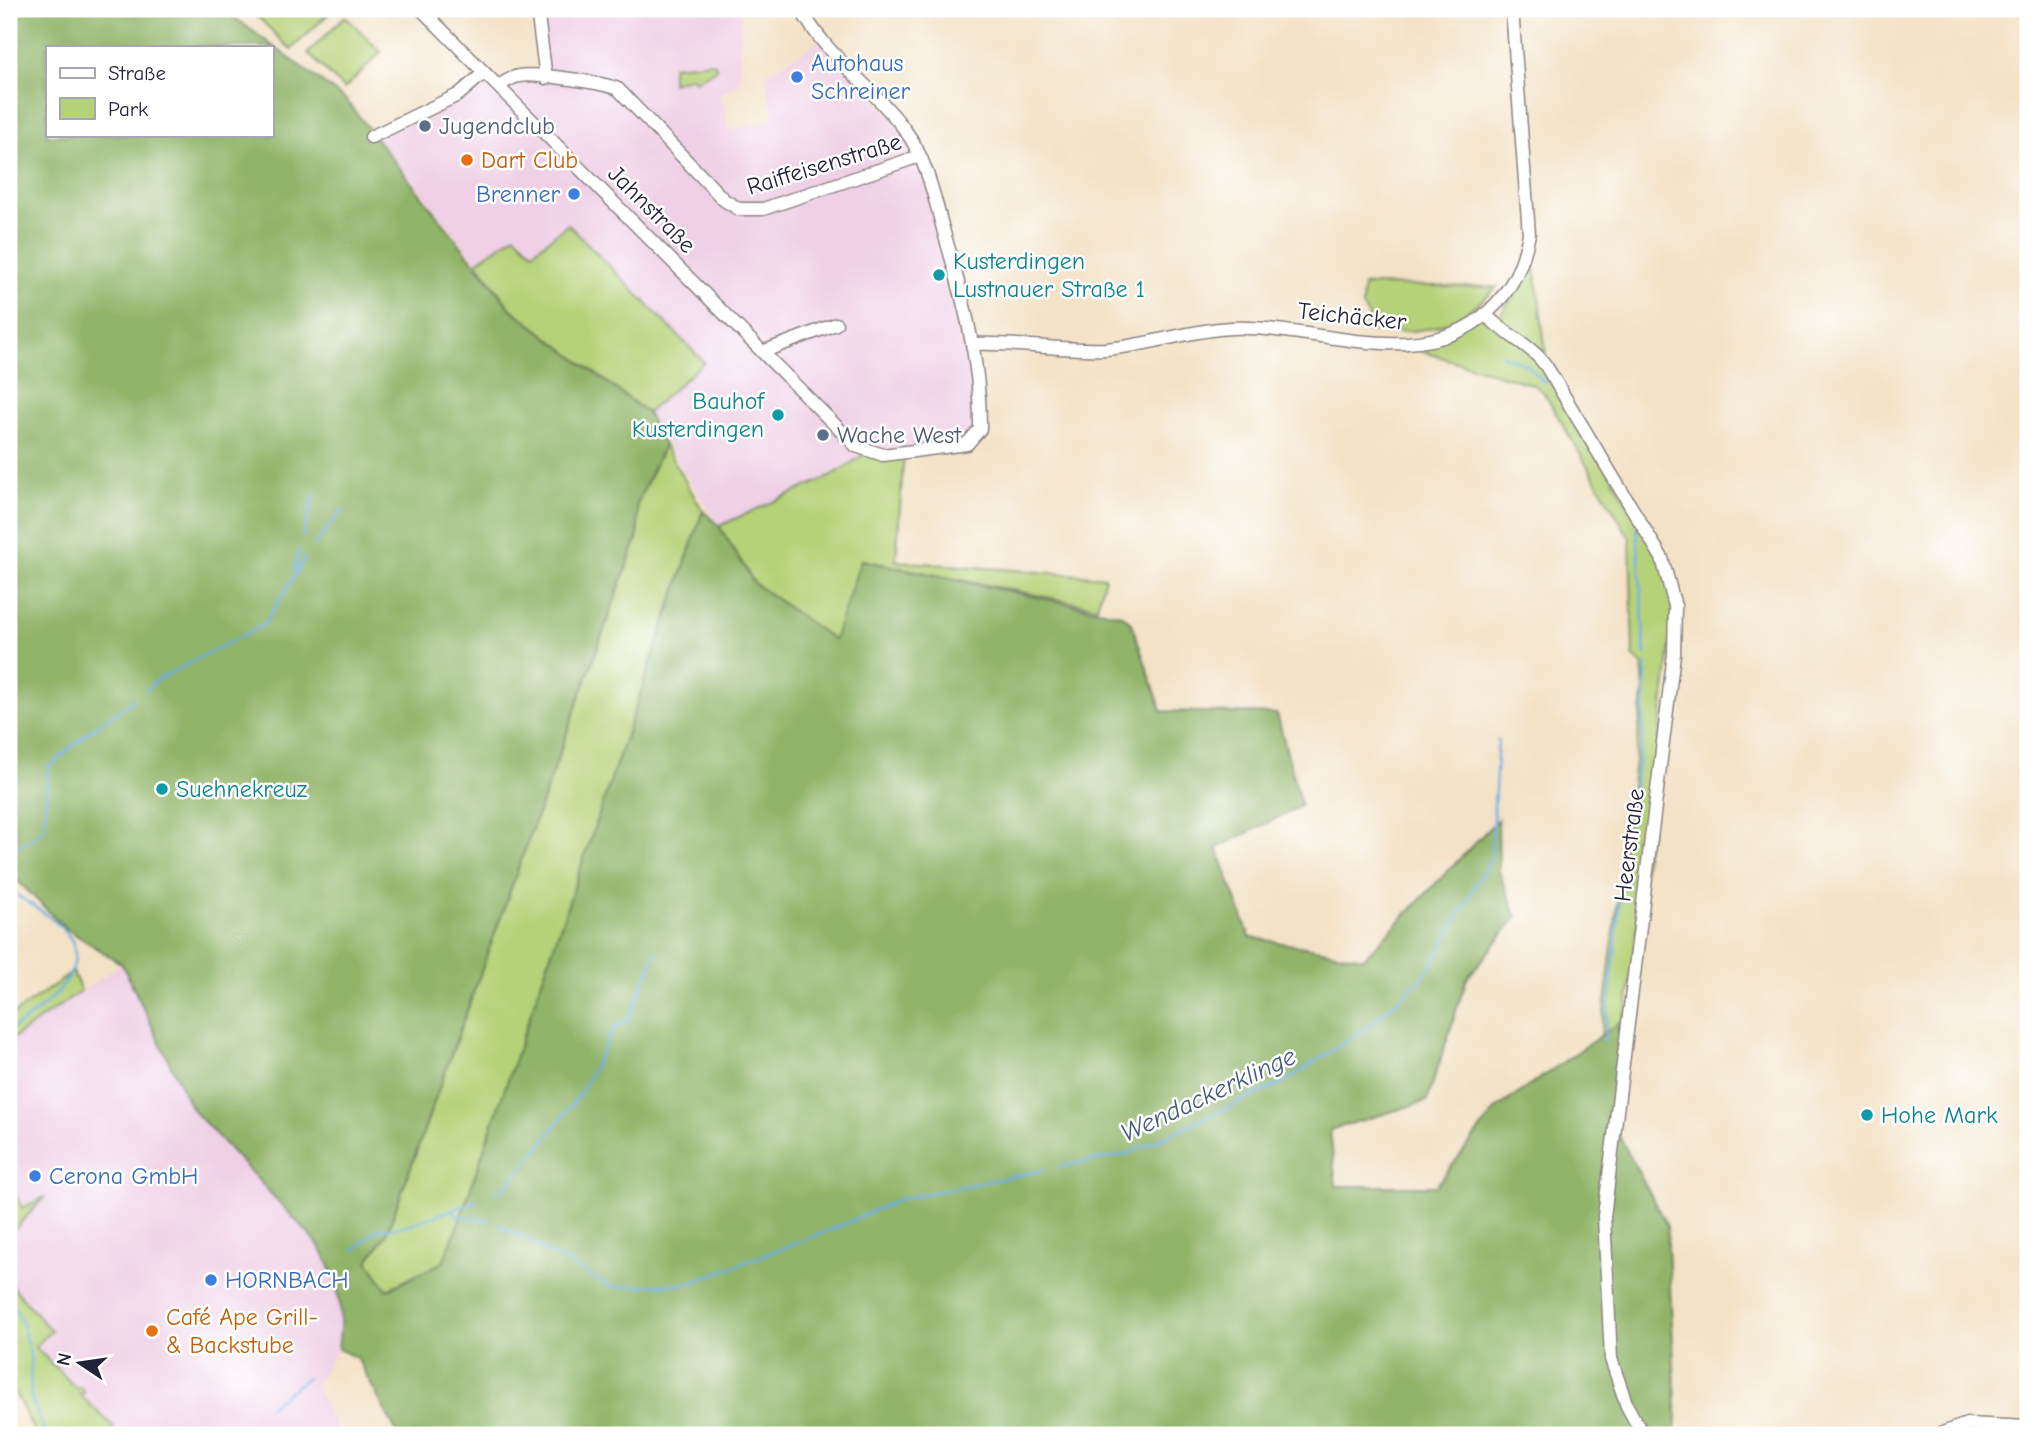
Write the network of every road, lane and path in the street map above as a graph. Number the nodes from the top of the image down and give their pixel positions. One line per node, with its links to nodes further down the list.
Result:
1 (421, 9): 5 (street, Jahnstraße)
2 (537, 9): 6 (street)
3 (801, 9): 9 (street)
4 (1512, 9): 10 (street, Teichäcker)
5 (484, 73): 7 (street, Jahnstraße); 8 (street)
6 (546, 78): 7 (street, Raiffeisenstraße); 9 (street, Raiffeisenstraße)
7 (499, 86): 13 (street, Jahnstraße)
8 (371, 137)
9 (920, 156): 12 (street)
10 (1485, 314): 12 (street, Teichäcker); 15 (street, Heerstraße)
11 (836, 324): 13 (street)
12 (973, 344): 13 (street, Jahnstraße)
13 (762, 352)
14 (2028, 1427): 16 (street)
15 (1643, 1435)
16 (1937, 1435)

